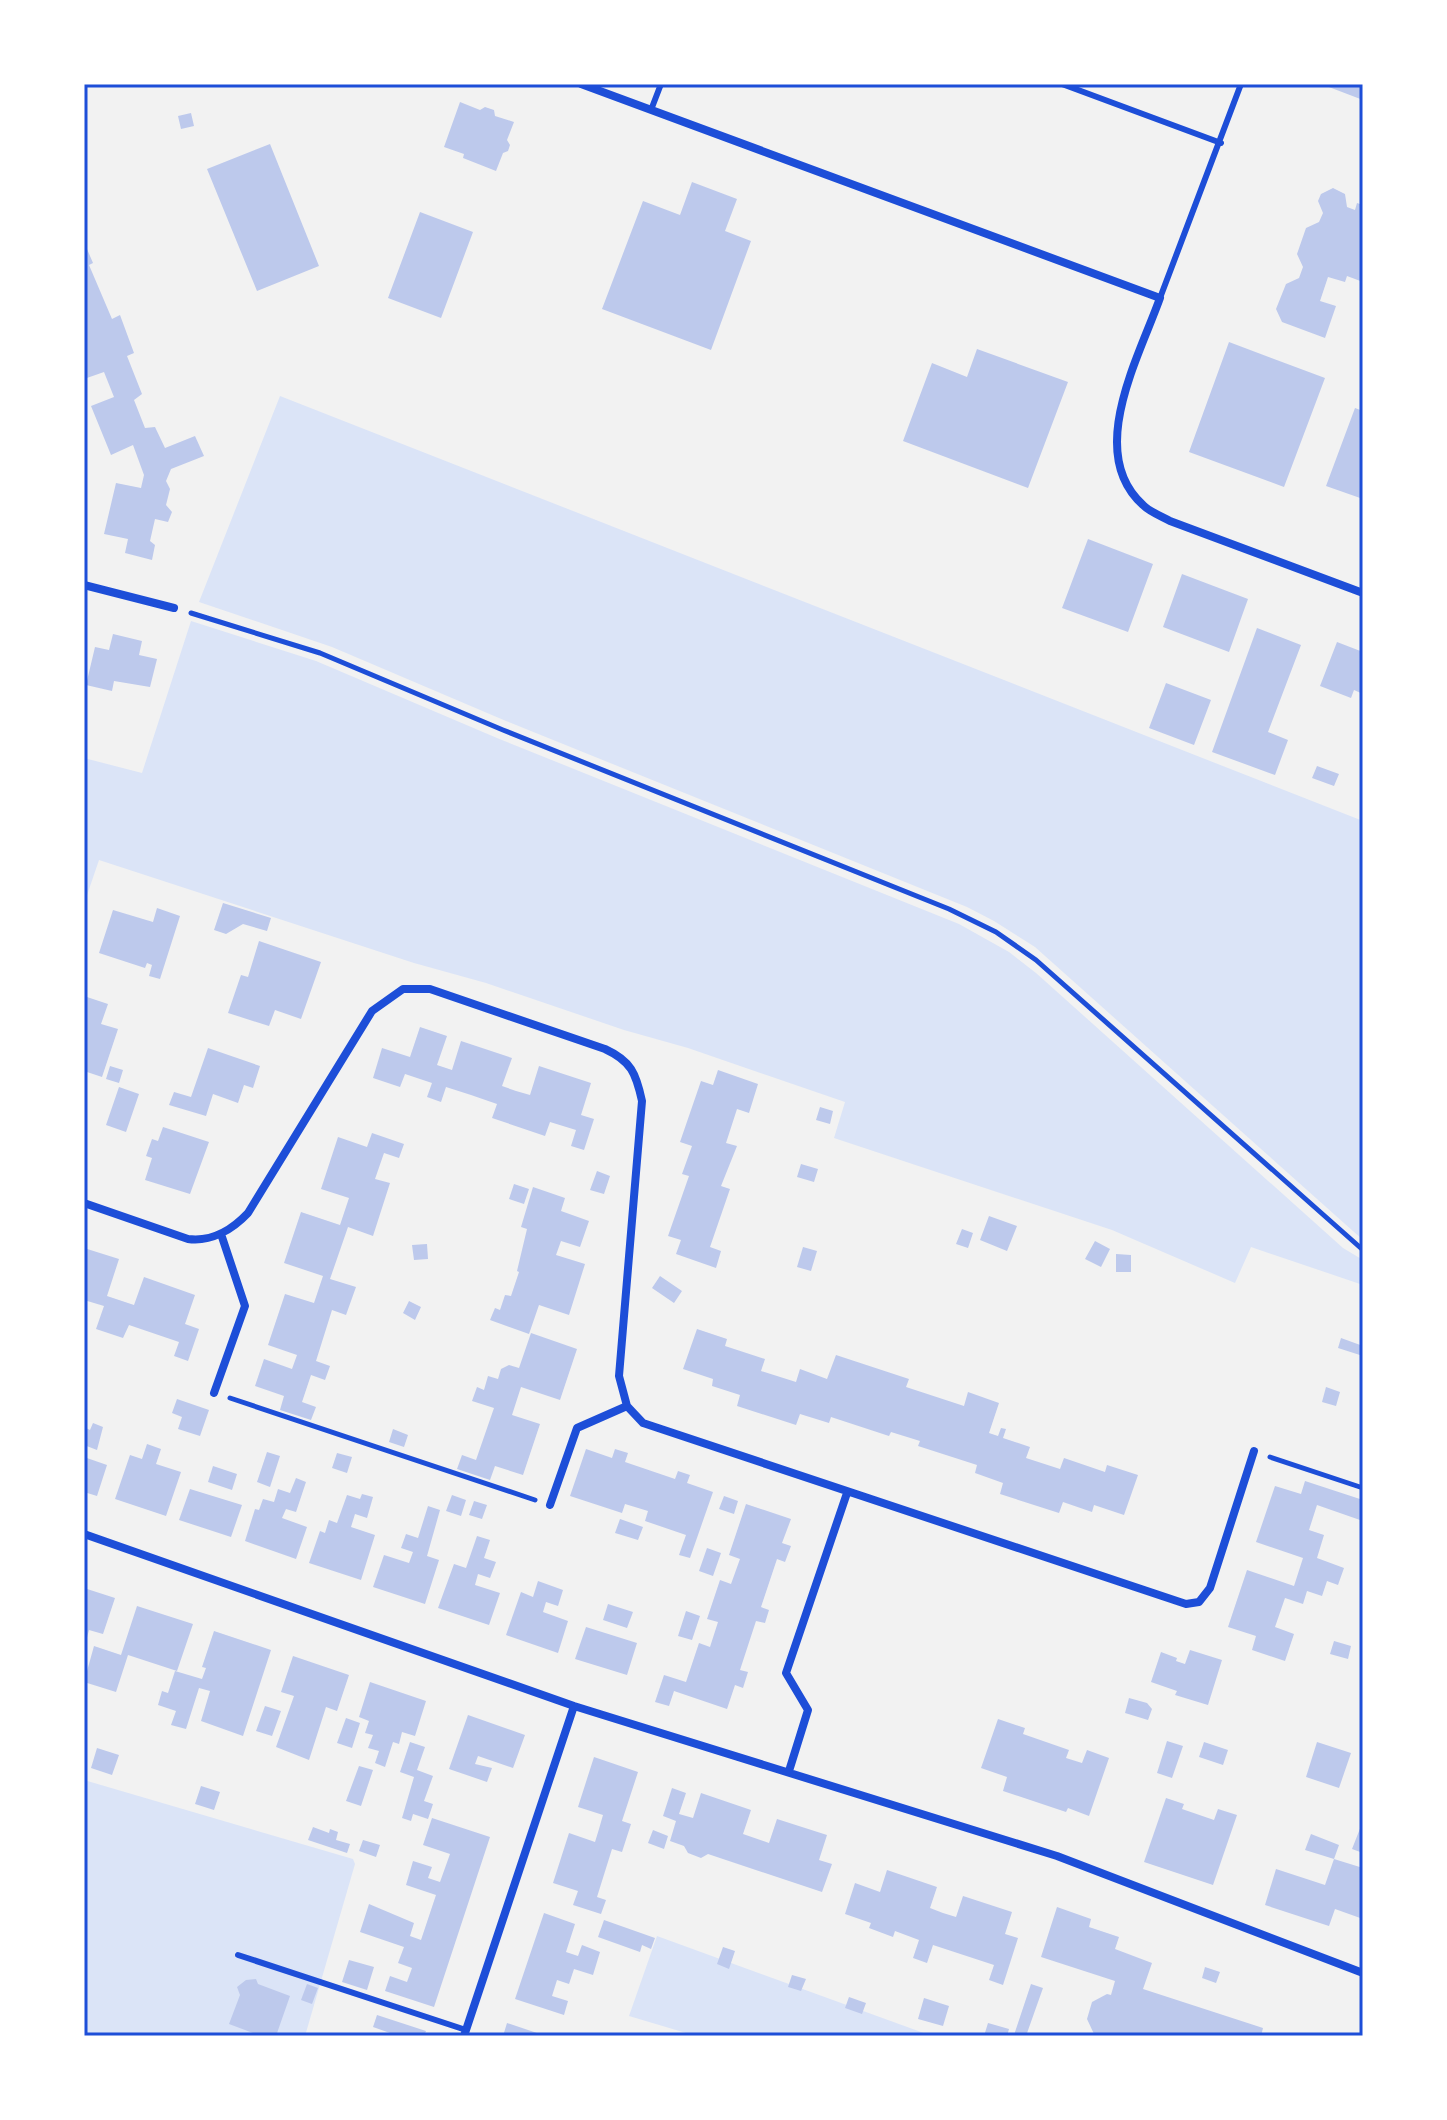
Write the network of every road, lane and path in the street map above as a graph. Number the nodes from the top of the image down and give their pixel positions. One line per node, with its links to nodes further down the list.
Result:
1 (581, 84): 5 (street)
2 (661, 84): 5 (lane)
3 (1062, 84): 6 (lane)
4 (1241, 84): 6 (lane)
5 (651, 110): 7 (street)
6 (1221, 143): 7 (lane)
7 (1160, 298): 9 (street)
8 (84, 585): 10 (street)
9 (1363, 593)
10 (174, 608): 13 (path)
11 (84, 1203): 12 (street)
12 (221, 1234): 14 (street); 15 (street)
13 (1363, 1250)
14 (214, 1393): 19 (path)
15 (627, 1406): 18 (street); 19 (street)
16 (1254, 1451): 17 (path); 18 (street)
17 (1363, 1488)
18 (847, 1493): 22 (street)
19 (550, 1505)
20 (84, 1534): 21 (street)
21 (574, 1706): 22 (street); 25 (street)
22 (789, 1771): 24 (street)
23 (238, 1955): 25 (lane)
24 (1363, 1973)
25 (465, 2033)

